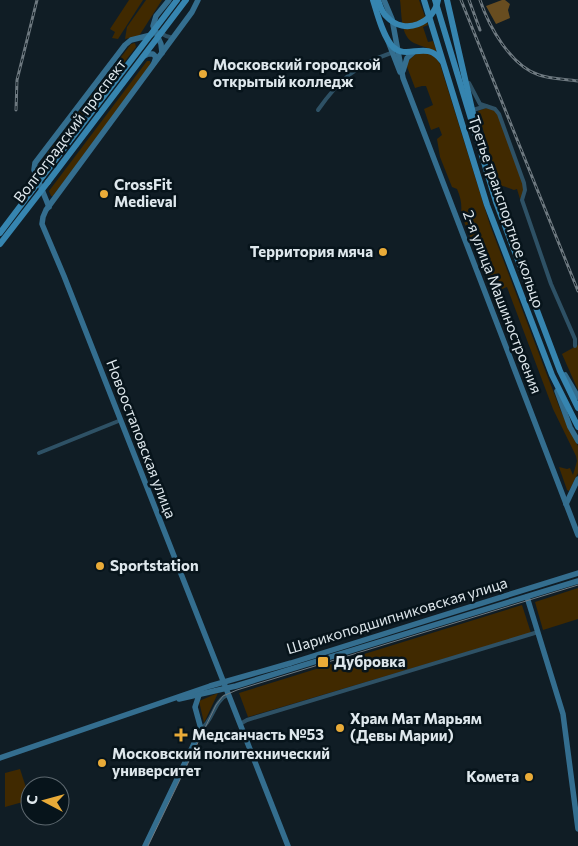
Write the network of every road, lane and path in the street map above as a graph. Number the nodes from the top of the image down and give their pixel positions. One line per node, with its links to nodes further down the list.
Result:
1 (169, 0): 11 (main road)
2 (178, 0): 11 (main road, Волгоградский проспект)
3 (186, 0): 11 (main road, Волгоградский проспект)
4 (198, 0): 12 (main road)
5 (372, 0): 14 (main road)
6 (378, 0): 9 (main road, bridge)
7 (384, 0): 14 (main road)
8 (424, 0): 21 (main road, Третье транспортное кольцо)
9 (436, 0): 27 (main road, Третье транспортное кольцо)
10 (447, 0): 22 (main road)
11 (156, 32): 12 (street); 13 (main road); 15 (main road, Волгоградский проспект); 16 (main road); 19 (main road, Волгоградский проспект)
12 (173, 38): 16 (main road, Новоостаповская улица)
13 (131, 40): 15 (main road); 28 (main road)
14 (391, 40): 18 (main road)
15 (140, 50): 29 (main road, Волгоградский проспект, bridge)
16 (163, 50): 19 (street); 20 (main road, Новоостаповская улица)
17 (417, 50): 18 (main road); 21 (main road); 23 (main road)
18 (394, 51): 23 (main road, 2-я улица Машиностроения); 25 (street)
19 (145, 56): 20 (main road); 30 (main road, Волгоградский проспект, bridge)
20 (154, 64): 28 (main road, Новоостаповская улица)
21 (448, 74): 33 (main road, Третье транспортное кольцо)
22 (464, 74): 24 (street); 26 (main road)
23 (404, 78): 41 (main road, 2-я улица Машиностроения)
24 (486, 106): 26 (street); 31 (street)
25 (318, 110)
26 (473, 110): 27 (main road)
27 (480, 152): 32 (main road, Третье транспортное кольцо)
28 (49, 206): 36 (main road, Новоостаповская улица)
29 (0, 233)
30 (0, 244)
31 (575, 346)
32 (554, 355): 34 (main road); 35 (main road, Третье транспортное кольцо)
33 (552, 375): 37 (main road, Третье транспортное кольцо); 38 (main road, 2-я улица Машиностроения)
34 (578, 397)
35 (578, 408)
36 (121, 420): 39 (street); 52 (main road, Новоостаповская улица)
37 (578, 427)
38 (578, 441)
39 (39, 453)
40 (578, 480): 41 (main road)
41 (566, 504): 42 (main road, 2-я улица Машиностроения)
42 (578, 535)
43 (578, 573): 45 (main road, Шарикоподшипниковская улица)
44 (578, 581): 47 (main road, Шарикоподшипниковская улица)
45 (534, 587): 46 (main road, Шарикоподшипниковская улица); 48 (main road)
46 (515, 593): 48 (main road); 52 (main road, Шарикоподшипниковская улица)
47 (537, 594): 48 (main road, Шарикоподшипниковская улица); 50 (main road)
48 (527, 597): 49 (main road, Шарикоподшипниковская улица); 50 (main road)
49 (514, 601): 50 (main road); 52 (main road, Шарикоподшипниковская улица)
50 (530, 607): 51 (main road)
51 (538, 632): 57 (street); 60 (main road)
52 (226, 688): 53 (main road); 55 (main road); 57 (main road, Новоостаповская улица); 58 (street)
53 (199, 695): 54 (main road); 56 (main road)
54 (186, 699): 55 (main road); 56 (main road)
55 (174, 700): 59 (main road)
56 (195, 707): 58 (main road)
57 (240, 724): 62 (main road, Новоостаповская улица)
58 (201, 729): 61 (main road)
59 (0, 758)
60 (578, 828)
61 (146, 846)
62 (288, 846)

